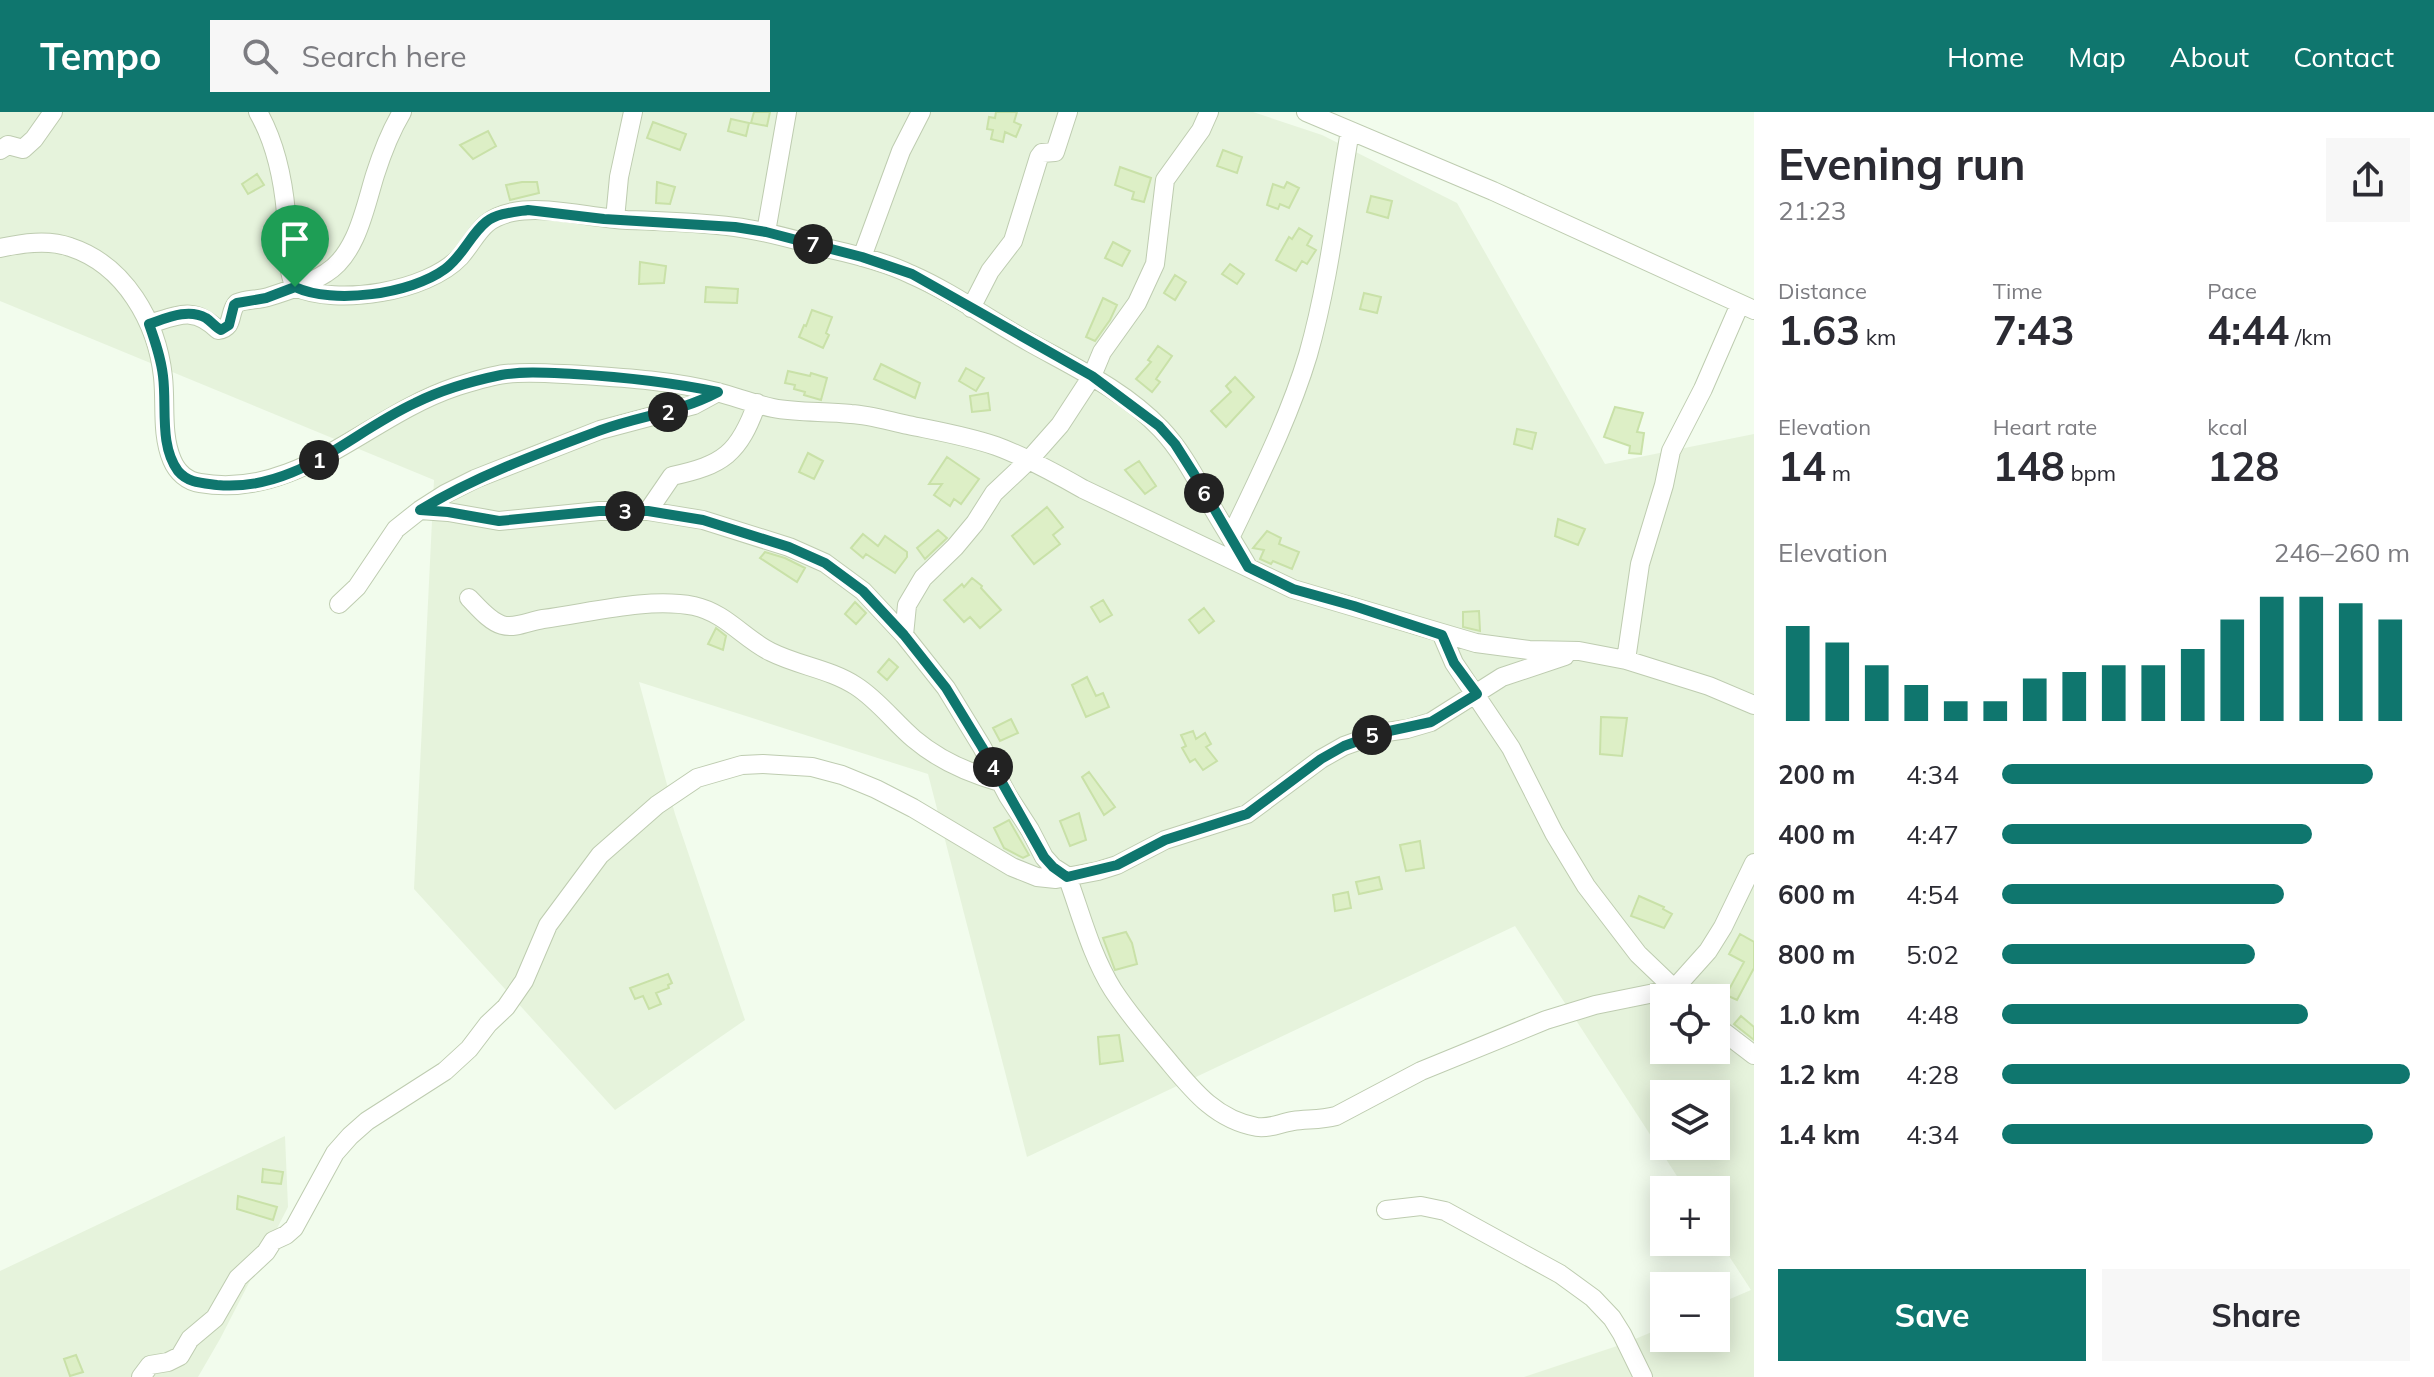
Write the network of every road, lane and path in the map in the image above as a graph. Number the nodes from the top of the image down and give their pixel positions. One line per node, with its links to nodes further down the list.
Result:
1 (53, 112): 11 (street)
2 (258, 112): 16 (street)
3 (402, 112): 16 (street)
4 (633, 112): 12 (street)
5 (787, 112): 13 (street)
6 (921, 112): 15 (street)
7 (1068, 112): 18 (street)
8 (1209, 112): 20 (street)
9 (1306, 112): 10 (street)
10 (1350, 131): 17 (street); 26 (street)
11 (0, 150)
12 (615, 219): 13 (street); 16 (street)
13 (766, 232): 15 (street)
14 (0, 248): 19 (street)
15 (862, 257): 18 (street)
16 (295, 287): 19 (street)
17 (1747, 307): 33 (street)
18 (971, 308): 20 (street)
19 (149, 324): 21 (street)
20 (1092, 376): 23 (street); 26 (street)
21 (718, 392): 22 (street); 24 (street)
22 (757, 403): 23 (street); 25 (street)
23 (1029, 460): 27 (street); 30 (street)
24 (420, 510): 25 (street); 29 (street)
25 (648, 511): 30 (street)
26 (1231, 536): 27 (street)
27 (1248, 567): 31 (street)
28 (469, 598): 36 (street)
29 (339, 604)
30 (904, 635): 36 (street)
31 (1442, 635): 32 (street); 34 (street)
32 (1579, 651): 33 (street); 34 (street)
33 (1626, 660): 35 (street)
34 (1477, 694): 38 (street); 39 (street)
35 (1754, 705)
36 (1000, 782): 38 (street)
37 (1754, 863): 40 (street)
38 (1067, 877): 41 (street); 45 (street)
39 (1669, 984)
40 (1686, 984)
41 (1650, 998)
42 (1730, 1037): 43 (street)
43 (1754, 1055)
44 (1386, 1210): 46 (street)
45 (141, 1377)
46 (1643, 1377)

